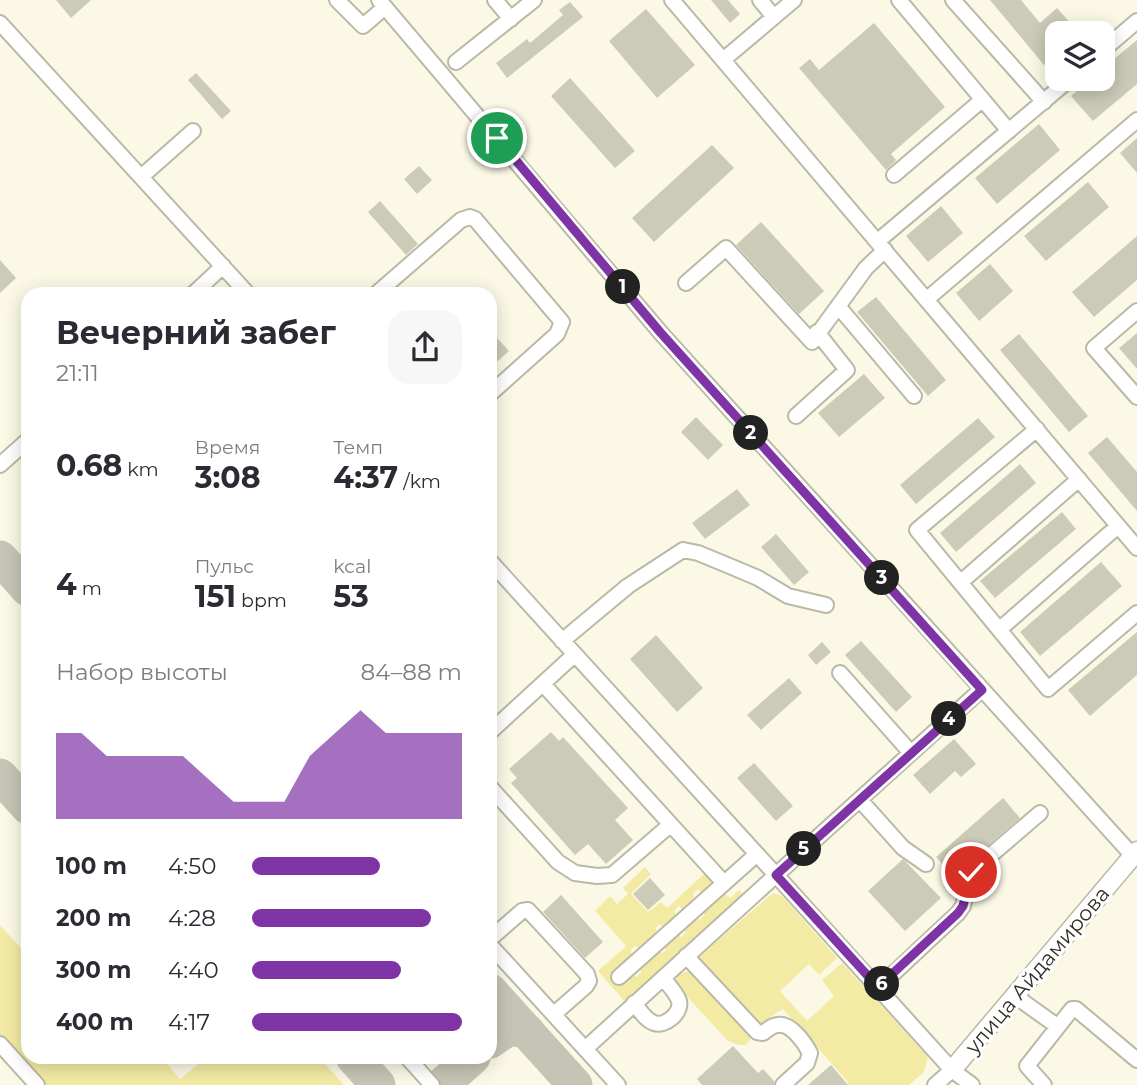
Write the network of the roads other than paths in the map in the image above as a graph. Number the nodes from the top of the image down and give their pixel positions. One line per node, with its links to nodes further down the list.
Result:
1 (337, 0): 9 (street)
2 (495, 0): 11 (street)
3 (534, 0): 11 (street)
4 (672, 0): 15 (street)
5 (760, 0): 10 (street)
6 (794, 0): 10 (street)
7 (899, 0): 18 (street)
8 (953, 0): 19 (street)
9 (382, 3): 54 (street)
10 (774, 17): 15 (street)
11 (511, 19): 16 (street)
12 (1137, 20): 14 (street)
13 (0, 23): 24 (street)
14 (1115, 39)
15 (723, 60): 25 (street)
16 (456, 62)
17 (1056, 91): 19 (street)
18 (982, 100): 22 (street); 23 (street)
19 (1044, 102): 22 (street)
20 (1137, 120): 31 (street)
21 (192, 131): 24 (street)
22 (1009, 131): 25 (street)
23 (894, 175)
24 (141, 177): 26 (street)
25 (882, 245): 31 (street); 32 (street)
26 (223, 266): 28 (street); 29 (street)
27 (686, 283): 34 (street)
28 (200, 287)
29 (242, 287)
30 (384, 287): 35 (street)
31 (927, 299): 39 (street)
32 (838, 306): 34 (street); 36 (street)
33 (1137, 311): 37 (street)
34 (817, 332): 38 (street)
35 (497, 388)
36 (914, 397)
37 (1137, 397)
38 (796, 416)
39 (1037, 429): 42 (street); 46 (street)
40 (21, 446): 41 (street)
41 (0, 465)
42 (1079, 479): 43 (street); 46 (street)
43 (1118, 526): 44 (street); 49 (street)
44 (1137, 548)
45 (497, 569): 50 (street)
46 (961, 582): 49 (street)
47 (826, 606): 50 (street)
48 (1137, 613): 49 (street)
49 (1000, 629)
50 (562, 641): 51 (street)
51 (574, 655): 53 (street); 61 (street)
52 (840, 673): 56 (street)
53 (543, 684): 55 (street); 60 (street)
54 (982, 690): 56 (street); 62 (street)
55 (497, 726)
56 (911, 753): 58 (street)
57 (497, 795): 60 (street)
58 (860, 800): 63 (street); 64 (street)
59 (1040, 813): 71 (street)
60 (670, 825): 65 (street)
61 (757, 854): 64 (street); 65 (street)
62 (1135, 854): 72 (main road, улица Айдамирова)
63 (926, 864)
64 (776, 875): 68 (street); 71 (street)
65 (724, 884): 69 (street)
66 (497, 933): 74 (street)
67 (497, 953): 74 (street)
68 (686, 956): 70 (street); 84 (street)
69 (619, 977)
70 (663, 978): 73 (street); 73 (street)
71 (878, 987): 80 (street)
72 (1015, 996): 75 (street); 80 (main road, улица Айдамирова)
73 (634, 1003): 77 (street)
74 (554, 1014): 77 (street)
75 (1057, 1026): 78 (street); 87 (street)
76 (0, 1044): 81 (street)
77 (585, 1049): 83 (street)
78 (1137, 1060)
79 (413, 1064): 82 (street)
80 (953, 1070): 85 (street, улица Айдамирова); 86 (street)
81 (37, 1085)
82 (432, 1085)
83 (618, 1085)
84 (783, 1085)
85 (934, 1085)
86 (972, 1085)
87 (1044, 1085)

